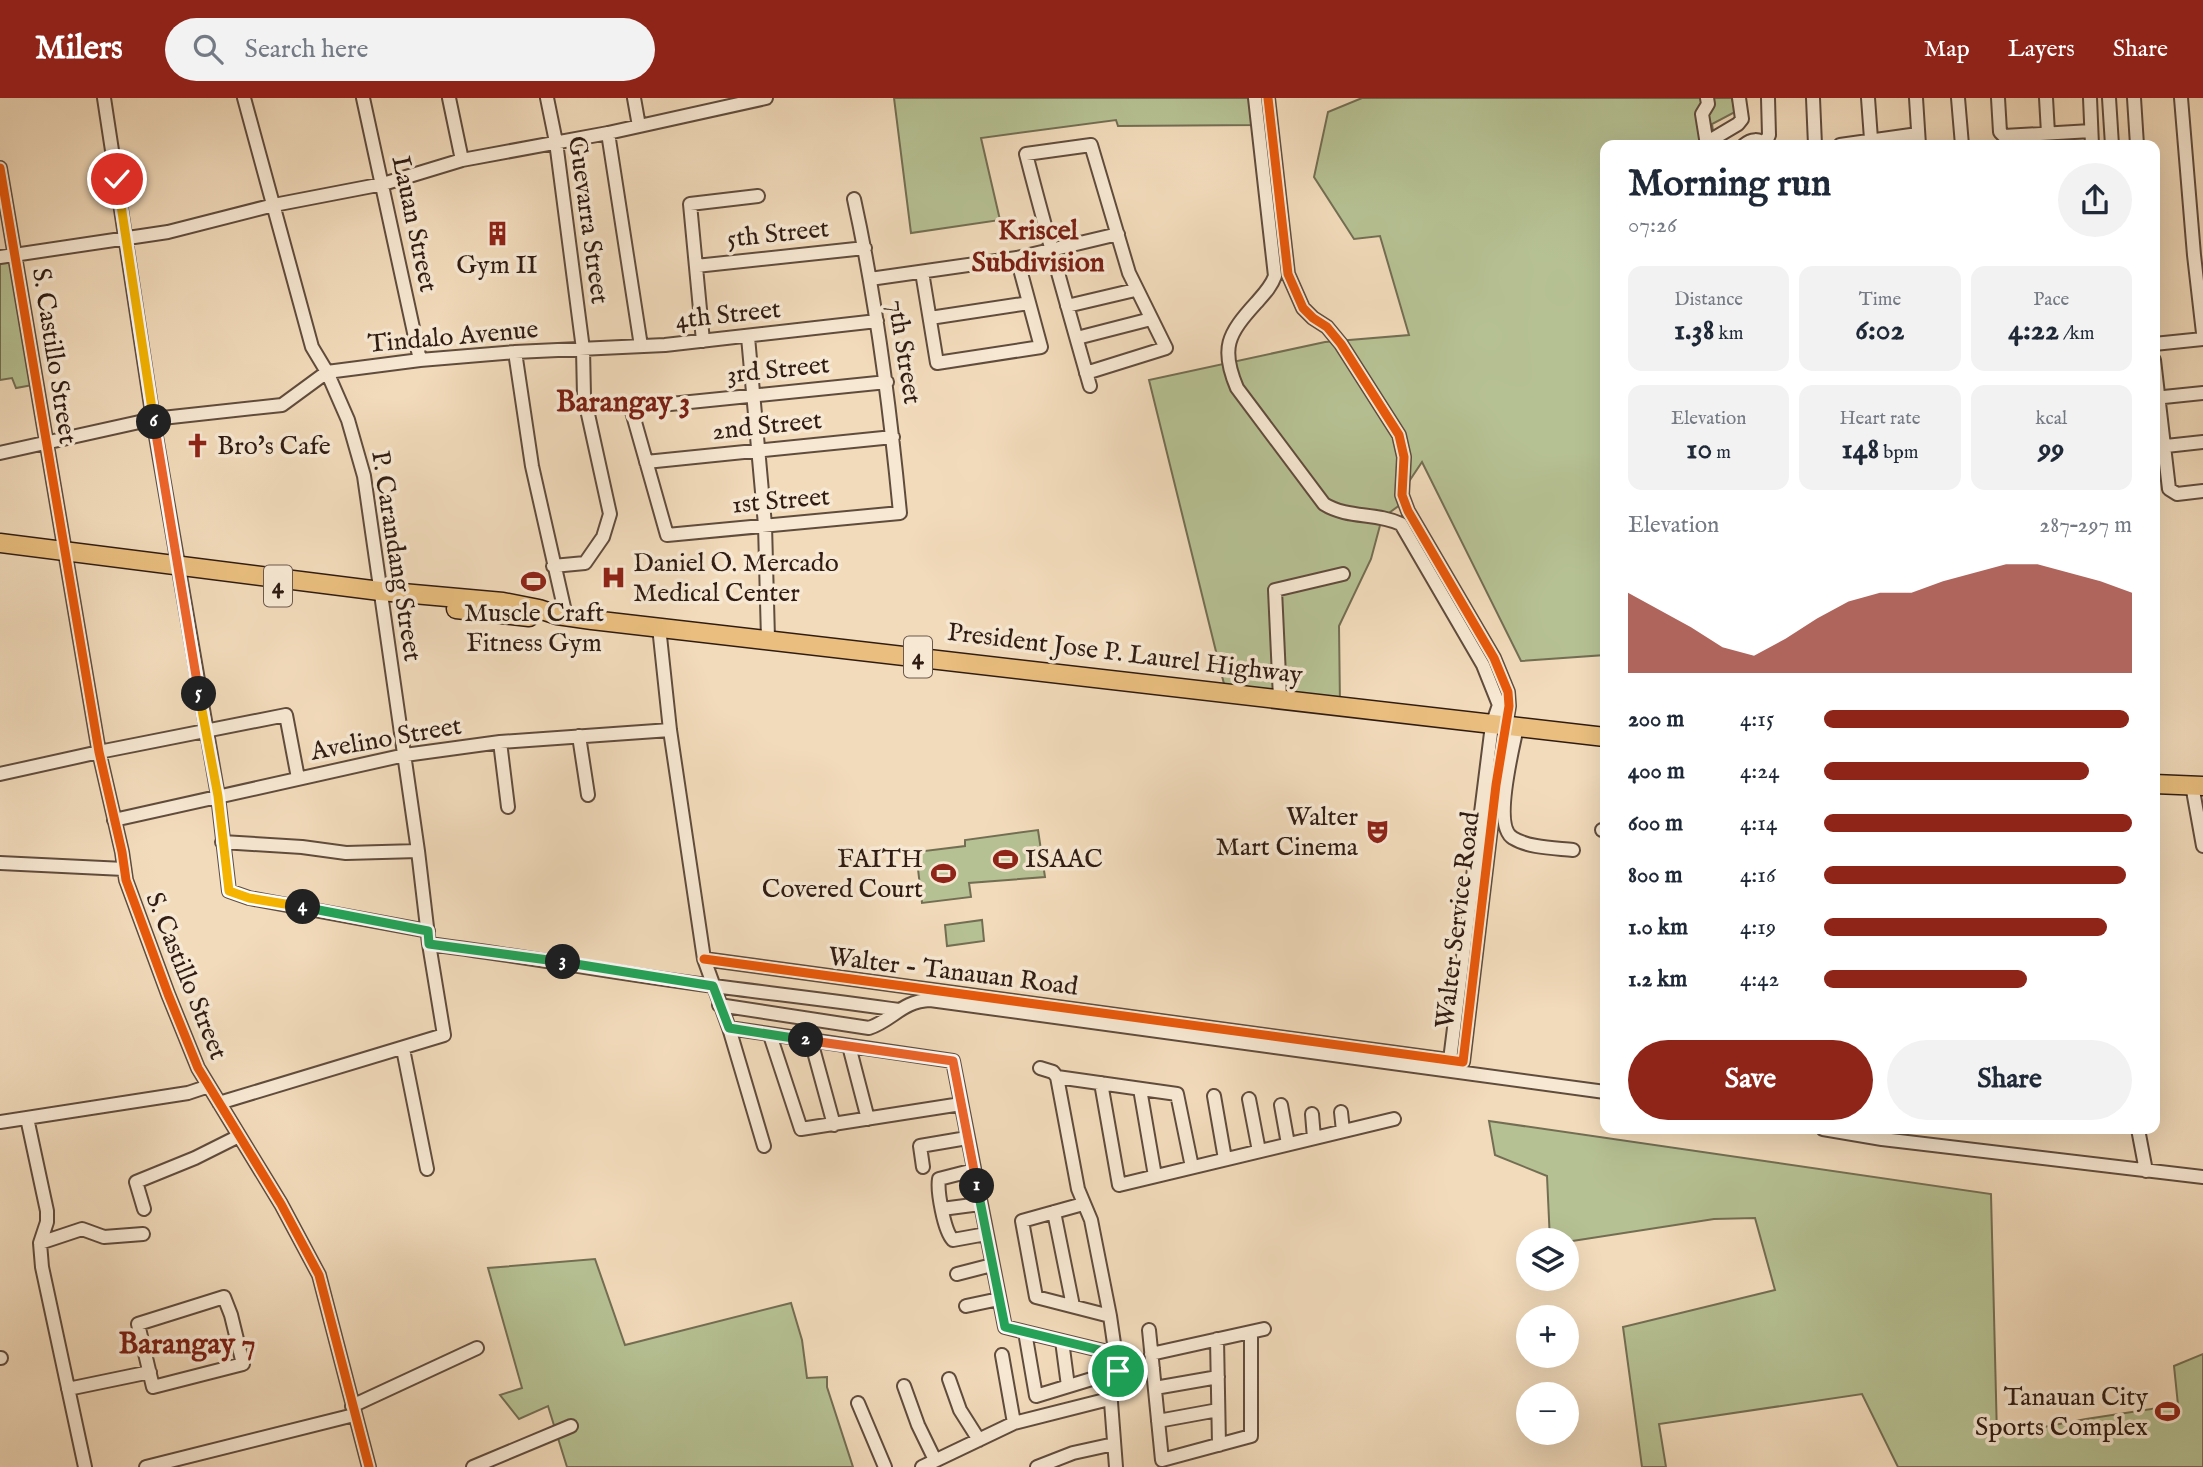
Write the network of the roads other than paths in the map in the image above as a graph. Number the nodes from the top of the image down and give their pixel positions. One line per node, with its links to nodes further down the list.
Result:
1 (104, 98): 47 (street)
2 (244, 98): 45 (street, P. Carandang Street)
3 (363, 98): 42 (street, Lauan Street)
4 (449, 98): 40 (street)
5 (547, 98): 39 (street, Guevarra Street)
6 (634, 98): 24 (street)
7 (766, 98): 23 (street)
8 (1255, 98): 55 (street)
9 (1268, 98): 55 (street)
10 (1707, 98): 29 (street)
11 (1739, 98): 30 (street)
12 (1768, 98): 31 (street)
13 (1813, 98): 32 (street)
14 (1868, 98): 28 (street)
15 (1916, 98): 34 (street)
16 (1958, 98): 35 (street)
17 (1998, 98): 27 (street)
18 (2046, 98): 27 (street)
19 (2090, 98): 25 (street)
20 (2109, 98): 37 (street)
21 (2134, 98): 38 (street)
22 (2180, 98): 63 (street)
23 (723, 103): 24 (street)
24 (639, 125): 26 (street)
25 (2091, 131): 27 (street); 36 (street)
26 (608, 133): 39 (street); 69 (street)
27 (2048, 133)
28 (1871, 139): 33 (street); 34 (street)
29 (1705, 140)
30 (1712, 140)
31 (1768, 140)
32 (1815, 140)
33 (1866, 140)
34 (1919, 140)
35 (1962, 140)
36 (2092, 140)
37 (2112, 140)
38 (2137, 140)
39 (556, 142): 40 (street); 70 (street, Guevarra Street)
40 (463, 160): 42 (street)
41 (0, 169): 50 (street, S. Castillo Street)
42 (383, 184): 45 (street); 72 (street, Lauan Street)
43 (758, 197): 53 (street)
44 (854, 199): 48 (street, 7th Street)
45 (274, 205): 47 (street); 73 (street, P. Carandang Street)
46 (1118, 234): 49 (street); 49 (street); 57 (street)
47 (126, 240): 50 (street); 81 (street)
48 (865, 248): 53 (street, 5th Street); 56 (street, 7th Street)
49 (1051, 250): 52 (street); 59 (street)
50 (16, 255): 51 (street); 83 (street, S. Castillo Street)
51 (0, 257)
52 (1017, 258): 54 (street); 58 (street)
53 (696, 266): 67 (street)
54 (922, 272): 56 (street); 60 (street)
55 (1282, 275): 91 (street); 91 (street)
56 (870, 279): 62 (street, 7th Street)
57 (1135, 290): 59 (street); 61 (street)
58 (1029, 303): 60 (street); 60 (street)
59 (1067, 306): 65 (street)
60 (930, 318)
61 (1151, 319): 65 (street); 74 (street)
62 (877, 321): 64 (street, 4th Street); 75 (street, 7th Street)
63 (2203, 333)
64 (748, 337): 67 (street, 4th Street); 78 (street)
65 (1077, 338): 74 (street)
66 (2203, 339): 68 (street)
67 (703, 341): 69 (street, 4th Street)
68 (2160, 343)
69 (642, 346): 70 (street, 4th Street)
70 (583, 349): 71 (street, Tindalo Avenue); 96 (street, Guevarra Street)
71 (515, 352): 72 (street, Tindalo Avenue); 96 (street)
72 (420, 360): 73 (street, Tindalo Avenue)
73 (327, 372): 81 (street); 99 (street, P. Carandang Street)
74 (1086, 373): 76 (street)
75 (887, 382): 78 (street, 3rd Street); 82 (street, 7th Street)
76 (1090, 386)
77 (2203, 393): 79 (street)
78 (753, 396): 86 (street); 88 (street, 3rd Street)
79 (2160, 398)
80 (2160, 414): 85 (street)
81 (153, 419): 83 (street); 97 (street)
82 (893, 438): 86 (street, 2nd Street); 90 (street, 7th Street)
83 (47, 442): 87 (street); 95 (street, S. Castillo Street)
84 (2203, 442): 85 (street)
85 (2166, 446): 89 (street)
86 (758, 449): 88 (street, 2nd Street); 92 (street)
87 (0, 453)
88 (646, 462): 92 (street, 1st Street)
89 (2203, 491)
90 (900, 513): 92 (street, 1st Street)
91 (1406, 520): 104 (street)
92 (765, 524): 102 (street)
93 (0, 543): 95 (highway, President Jose P. Laurel Highway / 4)
94 (0, 550): 95 (highway, President Jose P. Laurel Highway / 4)
95 (66, 555): 97 (highway, President Jose P. Laurel Highway / 4); 110 (street, S. Castillo Street)
96 (553, 566): 100 (street)
97 (178, 569): 99 (highway, President Jose P. Laurel Highway / 4); 106 (street)
98 (1343, 574): 103 (street)
99 (380, 595): 100 (highway, President Jose P. Laurel Highway / 4); 111 (street, P. Carandang Street)
100 (561, 615): 101 (highway, President Jose P. Laurel Highway / 4)
101 (659, 627): 102 (highway, President Jose P. Laurel Highway / 4); 105 (street)
102 (768, 639): 103 (highway, President Jose P. Laurel Highway / 4)
103 (1280, 698): 104 (highway, President Jose P. Laurel Highway / 4)
104 (1504, 726): 108 (highway, President Jose P. Laurel Highway / 4); 122 (street); 137 (street, Walter Service Road); 137 (street, Walter Service Road)
105 (670, 730): 107 (street, Avelino Street); 127 (street)
106 (206, 733): 110 (street); 113 (street); 117 (street)
107 (579, 736): 109 (street, Avelino Street); 116 (street)
108 (1600, 736)
109 (500, 742): 111 (street, Avelino Street); 118 (street)
110 (99, 752): 112 (street); 119 (street, S. Castillo Street)
111 (405, 755): 113 (street, Avelino Street); 123 (street, P. Carandang Street)
112 (0, 774)
113 (298, 778): 117 (street, Avelino Street)
114 (2160, 784): 115 (highway)
115 (2197, 786): 121 (street)
116 (588, 795)
117 (218, 796): 119 (street, Avelino Street); 120 (street)
118 (508, 807)
119 (114, 820): 125 (street, S. Castillo Street)
120 (222, 842): 123 (street); 126 (street)
121 (2203, 846)
122 (1573, 850)
123 (418, 851): 126 (street, P. Carandang Street)
124 (0, 863): 125 (street)
125 (124, 869): 141 (street, S. Castillo Street)
126 (428, 938): 128 (street); 136 (street, P. Carandang Street)
127 (704, 959): 128 (street); 131 (street, Walter - Tanauan Road)
128 (713, 986): 129 (street); 130 (street)
129 (719, 1005): 130 (street); 132 (street)
130 (898, 1010): 143 (street)
131 (1196, 1026): 137 (street, Walter Service Road)
132 (729, 1028): 133 (street); 163 (street)
133 (770, 1035): 134 (street); 155 (street)
134 (811, 1041): 135 (street); 155 (street)
135 (849, 1046): 147 (street); 152 (street)
136 (402, 1049): 146 (street); 168 (street)
137 (1450, 1060)
138 (1040, 1068): 139 (street)
139 (1057, 1077): 140 (street); 174 (street)
140 (1101, 1083): 142 (street); 171 (street)
141 (209, 1086): 146 (street, S. Castillo Street); 151 (street)
142 (1140, 1089): 167 (street); 171 (street)
143 (1600, 1091)
144 (1214, 1096): 165 (street)
145 (1248, 1099): 164 (street)
146 (219, 1103): 159 (street, S. Castillo Street)
147 (961, 1104): 152 (street); 160 (street)
148 (1281, 1105): 162 (street)
149 (1341, 1112): 156 (street)
150 (1312, 1114): 161 (street)
151 (27, 1118): 154 (street); 180 (street)
152 (868, 1119): 155 (street)
153 (1394, 1119): 156 (street)
154 (0, 1122)
155 (834, 1125)
156 (1343, 1131): 161 (street)
157 (1852, 1134): 170 (street)
158 (2139, 1134): 170 (street)
159 (239, 1136): 175 (street); 207 (street, S. Castillo Street)
160 (967, 1138): 166 (street); 169 (street)
161 (1314, 1138): 162 (street)
162 (1288, 1144): 164 (street)
163 (764, 1146)
164 (1259, 1151): 165 (street)
165 (1226, 1159): 167 (street)
166 (923, 1167)
167 (1192, 1167): 171 (street)
168 (427, 1170)
169 (974, 1170): 173 (street); 176 (street)
170 (2146, 1171): 172 (street)
171 (1155, 1176)
172 (2203, 1177)
173 (980, 1204): 176 (street); 179 (street)
174 (1083, 1204): 177 (street); 186 (street)
175 (144, 1209)
176 (942, 1209): 179 (street)
177 (1054, 1212): 185 (street); 185 (street)
178 (143, 1234): 180 (street)
179 (986, 1234): 181 (street)
180 (40, 1243): 205 (street)
181 (992, 1265): 182 (street); 183 (street)
182 (957, 1274)
183 (999, 1299): 184 (street); 189 (street)
184 (966, 1306)
185 (1073, 1306): 186 (street)
186 (1110, 1316): 194 (street)
187 (1265, 1329): 190 (street)
188 (1149, 1330): 195 (street)
189 (1025, 1332): 192 (street); 203 (street)
190 (1251, 1332): 191 (street); 214 (street)
191 (1217, 1339): 195 (street); 200 (street)
192 (1062, 1341): 194 (street); 203 (street)
193 (477, 1348): 207 (street)
194 (1116, 1354): 198 (street)
195 (1151, 1354): 197 (street)
196 (1002, 1355): 210 (street)
197 (1153, 1368): 198 (street); 204 (street)
198 (1118, 1371): 203 (street)
199 (149, 1372): 199 (street); 205 (street)
200 (1218, 1377): 204 (street); 208 (street)
201 (949, 1379): 212 (street)
202 (904, 1386): 215 (street)
203 (1068, 1386)
204 (1155, 1388): 209 (street)
205 (68, 1389): 216 (street)
206 (858, 1403): 220 (street)
207 (353, 1410): 217 (street); 218 (street, S. Castillo Street)
208 (1218, 1410): 209 (street); 214 (street)
209 (1158, 1422): 214 (street)
210 (1014, 1423): 212 (street); 213 (street)
211 (571, 1426): 219 (street)
212 (979, 1440): 215 (street)
213 (1114, 1444): 222 (street); 223 (street)
214 (1219, 1445)
215 (935, 1460): 221 (street)
216 (85, 1467)
217 (146, 1467)
218 (369, 1467)
219 (473, 1467)
220 (885, 1467)
221 (922, 1467)
222 (1037, 1467)
223 (1116, 1467)

